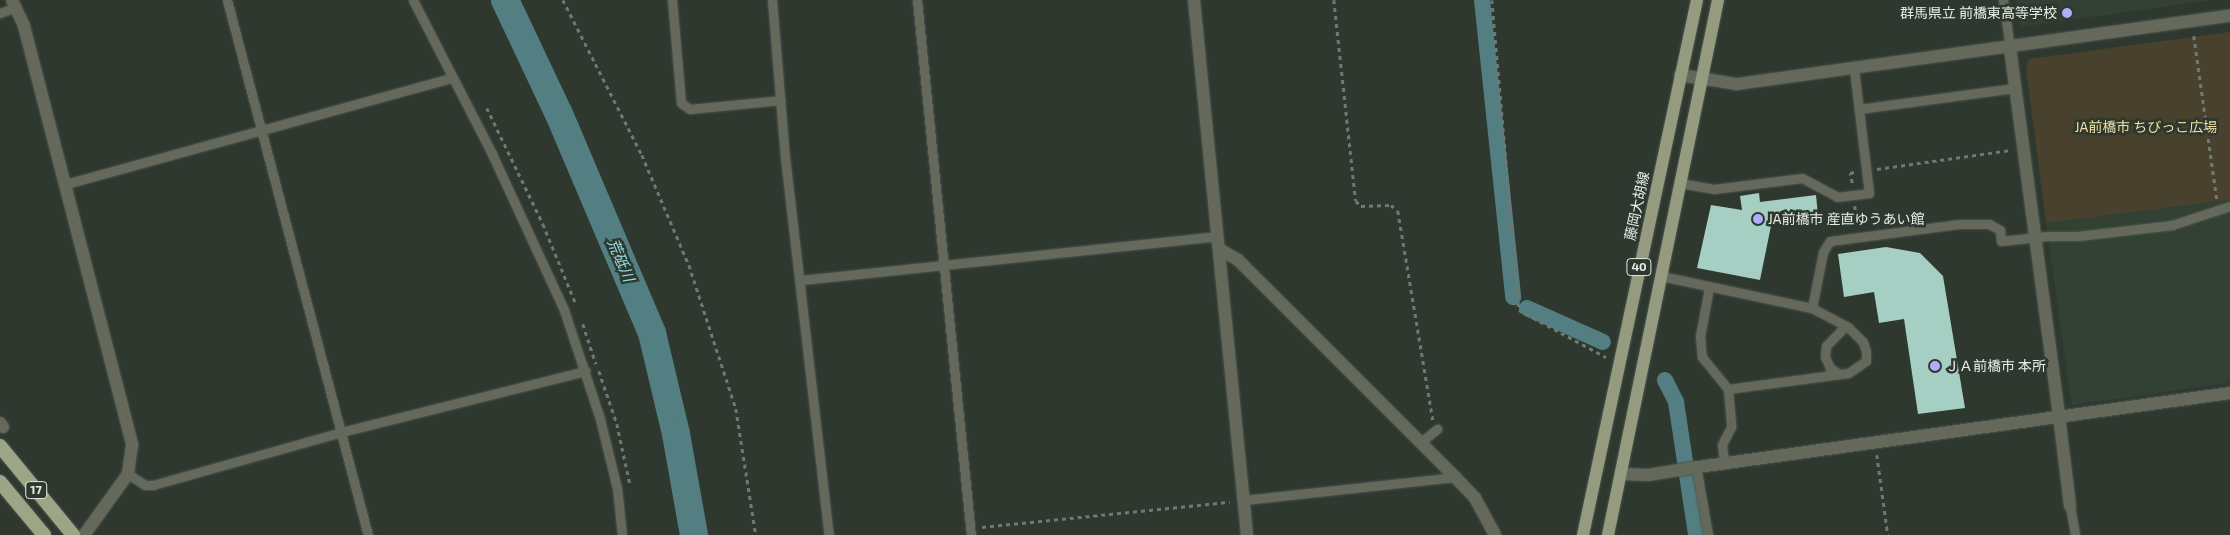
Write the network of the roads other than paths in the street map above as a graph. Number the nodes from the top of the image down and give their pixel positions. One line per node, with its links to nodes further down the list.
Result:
1 (227, 0): 21 (lane)
2 (413, 0): 16 (lane)
3 (672, 0): 19 (lane)
4 (772, 0): 19 (lane)
5 (916, 0): 28 (lane)
6 (1194, 0): 25 (street)
7 (1696, 0): 15 (main road, 藤岡大胡線 / 40)
8 (1718, 0): 17 (main road, 40)
9 (2003, 0): 13 (lane)
10 (13, 4): 11 (lane); 23 (street)
11 (0, 13)
12 (2230, 16): 13 (street)
13 (2010, 48): 14 (street); 18 (street)
14 (1854, 69): 17 (street); 20 (lane)
15 (1680, 75): 17 (street); 60 (main road, 藤岡大胡線 / 40)
16 (452, 78): 21 (lane); 34 (lane)
17 (1702, 80): 22 (main road, 40)
18 (2015, 88): 20 (lane); 26 (street)
19 (781, 100): 30 (lane)
20 (1858, 109): 22 (lane)
21 (261, 131): 23 (lane); 40 (lane)
22 (1680, 183): 29 (main road, 40)
23 (66, 184): 45 (street)
24 (2230, 206): 26 (lane)
25 (1217, 236): 27 (street); 28 (lane)
26 (2035, 237): 32 (lane); 38 (street)
27 (1219, 249): 41 (street); 49 (street)
28 (944, 264): 30 (lane); 51 (lane)
29 (1661, 276): 31 (lane); 46 (main road, 40)
30 (801, 280): 57 (lane)
31 (1709, 288): 32 (lane); 36 (lane)
32 (1812, 308): 33 (lane)
33 (1845, 326): 35 (lane); 35 (lane)
34 (586, 371): 40 (lane); 56 (lane)
35 (1839, 374): 36 (lane)
36 (1728, 389): 43 (lane)
37 (2230, 393): 38 (street)
38 (2059, 416): 43 (street); 50 (street)
39 (1437, 429): 41 (lane)
40 (341, 432): 45 (lane); 55 (lane)
41 (1421, 442): 47 (street)
42 (0, 446): 53 (highway, 17)
43 (1724, 462): 44 (street)
44 (1689, 468): 46 (street); 62 (lane)
45 (128, 474): 54 (street)
46 (1621, 474): 61 (main road, 40)
47 (1456, 477): 49 (lane); 59 (street)
48 (0, 482): 52 (highway, 17)
49 (1244, 500): 58 (street)
50 (2070, 506): 63 (lane)
51 (971, 532)
52 (44, 535)
53 (73, 535)
54 (84, 535)
55 (368, 535)
56 (622, 535)
57 (828, 535)
58 (1248, 535)
59 (1495, 535)
60 (1583, 535)
61 (1608, 535)
62 (1708, 535)
63 (2075, 535)

